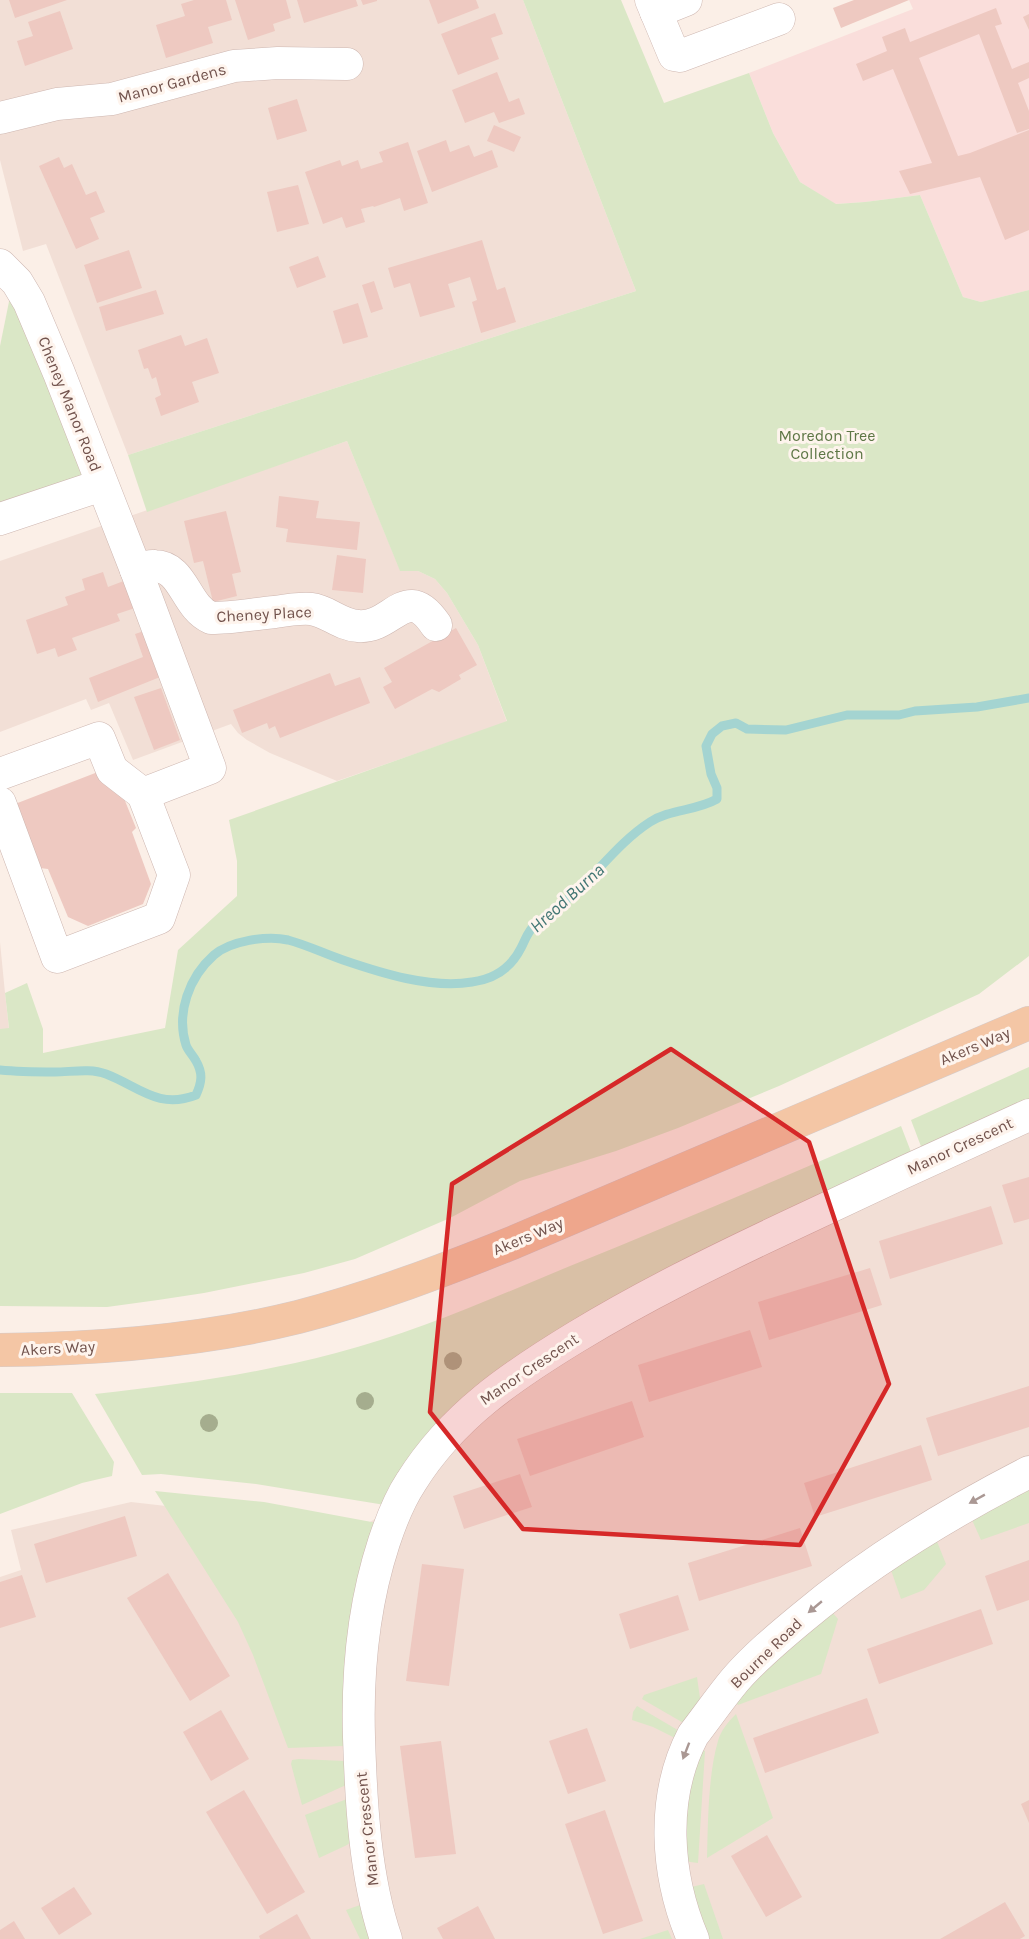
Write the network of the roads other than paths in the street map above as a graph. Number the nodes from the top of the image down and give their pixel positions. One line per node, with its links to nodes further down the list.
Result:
1 (686, 0): 2 (street)
2 (653, 6): 3 (street)
3 (779, 17)
4 (347, 64): 5 (street, Manor Gardens)
5 (0, 118)
6 (0, 265): 7 (street, Cheney Manor Road)
7 (102, 484): 8 (street, Cheney Manor Road); 9 (street)
8 (0, 519)
9 (136, 570): 10 (street, Cheney Place); 12 (street)
10 (436, 625)
11 (0, 774): 12 (street)
12 (143, 794): 13 (street)
13 (0, 803)
14 (1029, 1023): 16 (main road, Akers Way)
15 (1029, 1115): 18 (street, Manor Crescent)
16 (0, 1350)
17 (1029, 1472): 19 (street, Bourne Road, one-way to 19)
18 (386, 1939)
19 (693, 1939)

